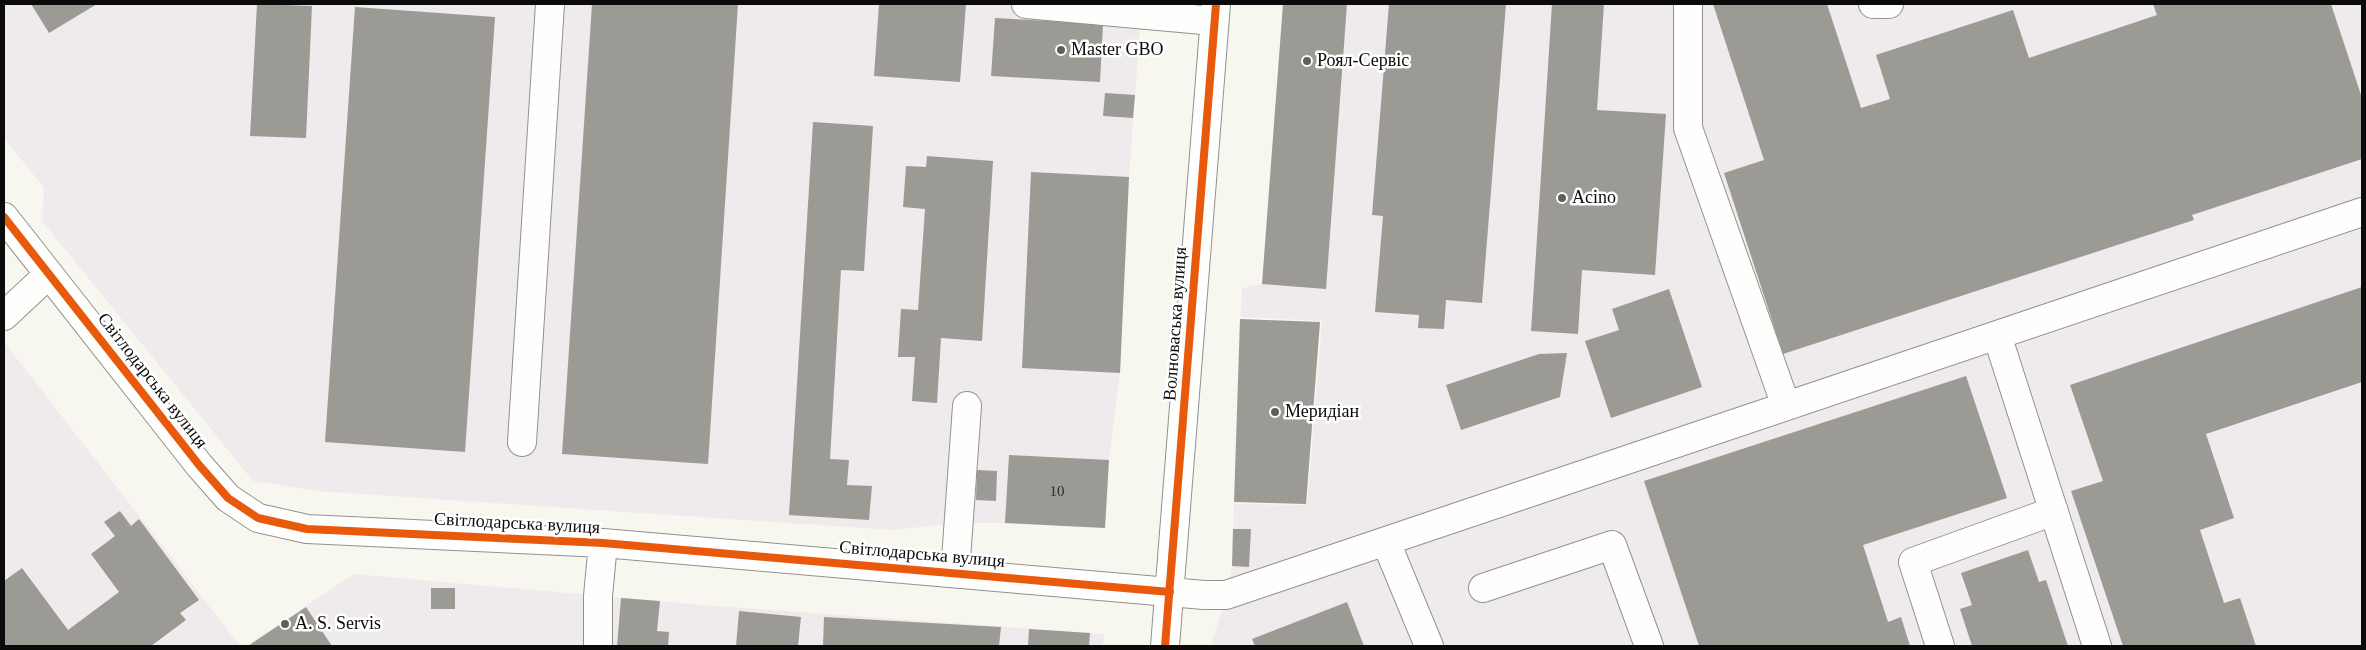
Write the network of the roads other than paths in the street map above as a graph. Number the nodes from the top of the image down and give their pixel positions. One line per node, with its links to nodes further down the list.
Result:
1 (550, 4): 14 (street)
2 (1026, 4): 6 (street)
3 (1688, 4): 13 (street)
4 (1873, 4): 5 (street)
5 (1889, 4)
6 (1215, 12): 20 (street, Волноваська вулиця)
7 (2362, 212): 11 (street, Світлодарська вулиця)
8 (4, 217): 9 (street, Світлодарська вулиця)
9 (50, 274): 10 (street); 17 (street, Світлодарська вулиця)
10 (4, 316)
11 (1998, 335): 13 (street, Світлодарська вулиця); 15 (street)
12 (966, 406): 18 (street)
13 (1786, 406): 16 (street, Світлодарська вулиця)
14 (522, 442)
15 (2054, 511): 25 (street); 26 (street)
16 (1386, 542): 20 (street, Світлодарська вулиця); 23 (street)
17 (603, 543): 18 (street, Світлодарська вулиця); 21 (street)
18 (955, 573): 20 (street, Світлодарська вулиця)
19 (1483, 588): 24 (street)
20 (1170, 592): 22 (street, Волноваська вулиця)
21 (598, 646)
22 (1165, 646)
23 (1430, 646)
24 (1649, 646)
25 (1940, 646)
26 (2097, 646)

